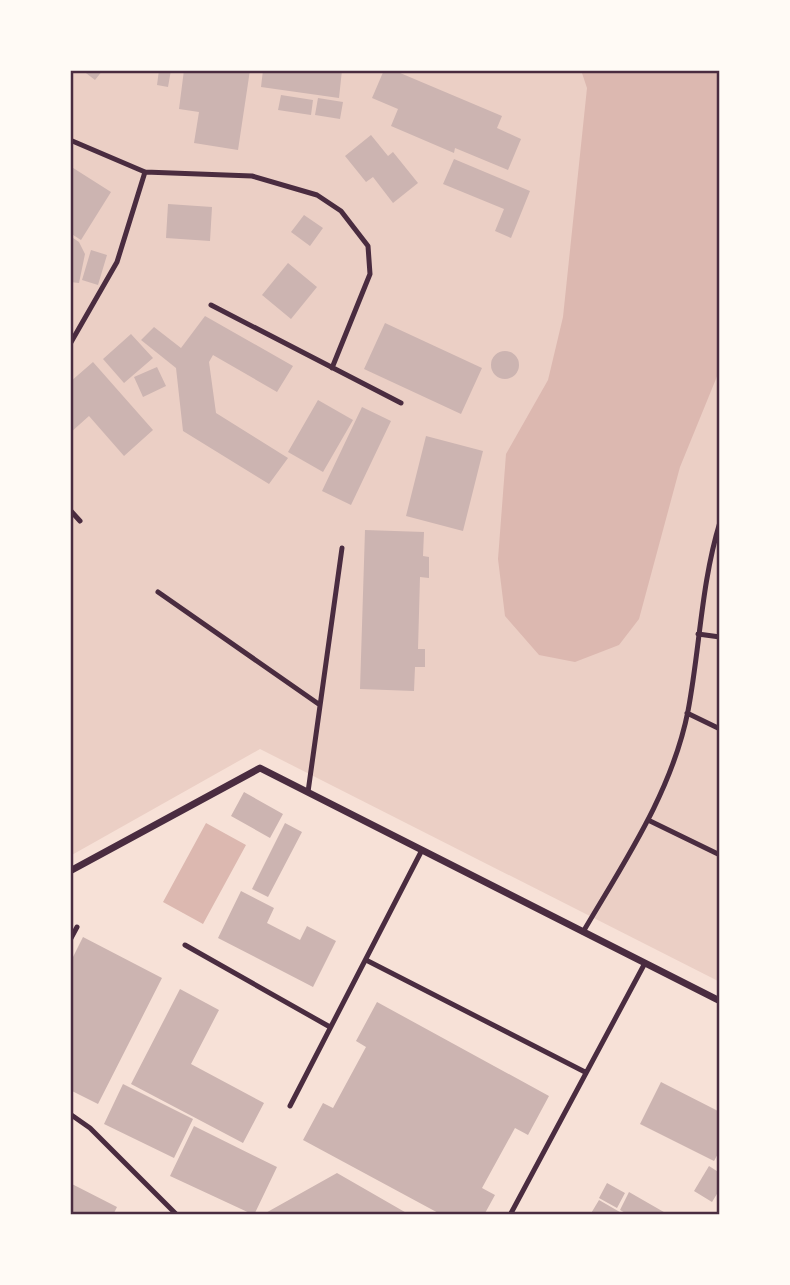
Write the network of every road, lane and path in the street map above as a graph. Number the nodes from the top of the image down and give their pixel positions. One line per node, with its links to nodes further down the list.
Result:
1 (70, 140): 2 (lane)
2 (145, 172): 4 (lane); 5 (lane)
3 (211, 305): 5 (lane)
4 (70, 344)
5 (332, 368): 6 (lane)
6 (401, 403)
7 (70, 510): 8 (lane)
8 (80, 521)
9 (720, 522): 12 (lane)
10 (342, 548): 14 (lane)
11 (158, 592): 14 (lane)
12 (698, 634): 13 (lane); 15 (lane)
13 (720, 637)
14 (320, 705): 17 (lane)
15 (687, 713): 16 (lane); 18 (lane)
16 (720, 729)
17 (308, 792): 19 (street); 21 (street)
18 (648, 820): 20 (lane); 23 (lane)
19 (422, 850): 23 (street); 26 (lane)
20 (720, 855)
21 (70, 871)
22 (76, 927): 24 (lane)
23 (583, 932): 27 (street)
24 (70, 940)
25 (185, 945): 29 (lane)
26 (366, 960): 29 (lane); 30 (lane)
27 (645, 963): 28 (street); 30 (lane)
28 (720, 1001)
29 (330, 1027): 31 (lane)
30 (585, 1072): 34 (lane)
31 (290, 1106)
32 (70, 1114): 33 (lane)
33 (177, 1215)
34 (510, 1215)

